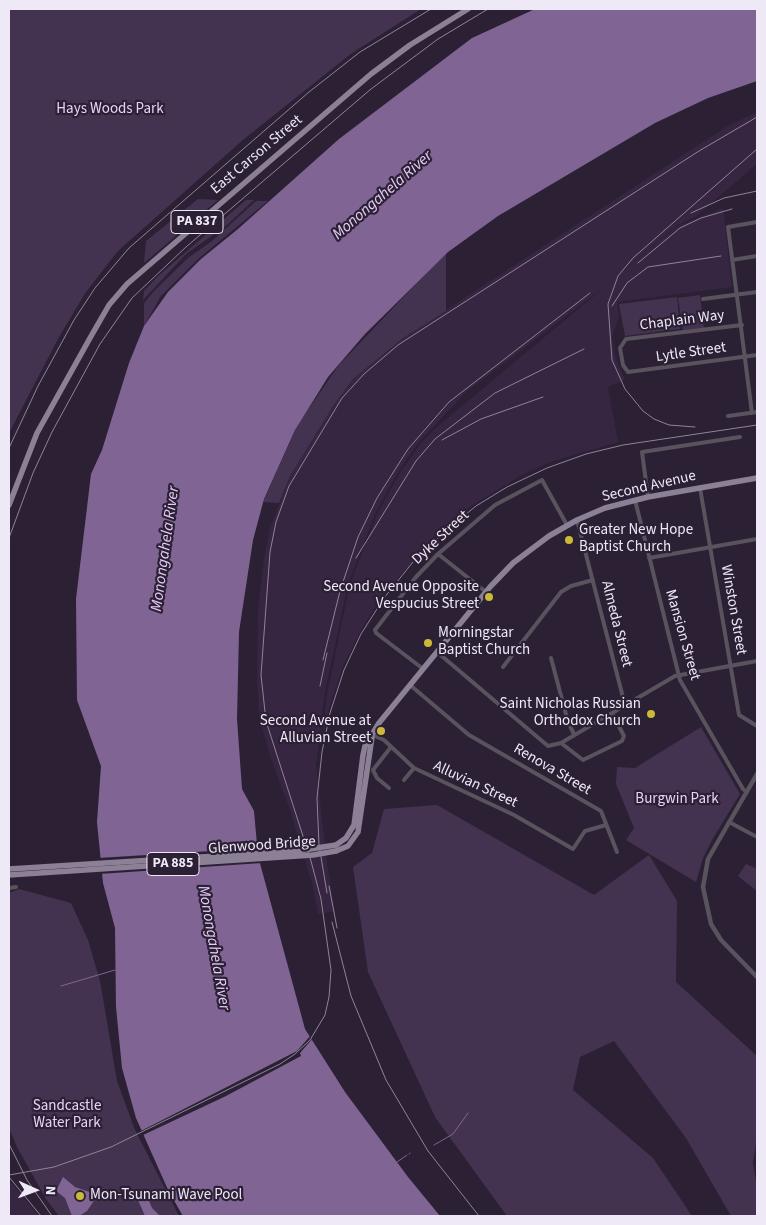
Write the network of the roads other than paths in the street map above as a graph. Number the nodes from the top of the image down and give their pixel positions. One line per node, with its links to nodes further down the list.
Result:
1 (468, 9): 19 (main road, East Carson Street / PA 837)
2 (757, 222): 4 (street)
3 (757, 256): 4 (street)
4 (732, 260): 6 (street)
5 (757, 292): 6 (street)
6 (738, 294): 7 (street); 8 (street)
7 (703, 299)
8 (742, 325): 10 (street); 11 (street, Chaplain Way)
9 (757, 355): 10 (street, Lytle Street)
10 (746, 357): 11 (street, Lytle Street); 12 (street)
11 (628, 372)
12 (755, 413): 13 (street)
13 (728, 416)
14 (740, 437): 17 (street)
15 (757, 478): 16 (main road, Second Avenue)
16 (700, 488): 17 (main road, Second Avenue); 23 (street, Winston Street)
17 (648, 497): 18 (main road, Second Avenue)
18 (635, 500): 20 (main road, Second Avenue); 25 (street, Mansion Street)
19 (9, 505)
20 (577, 520): 21 (main road, Second Avenue); 26 (street, Almeda Street)
21 (567, 525): 24 (street, Dyke Street); 27 (main road, Second Avenue)
22 (757, 539): 23 (street)
23 (710, 547): 25 (street); 31 (street, Winston Street)
24 (438, 554): 27 (street); 33 (street, Dyke Street)
25 (649, 558): 34 (street, Mansion Street)
26 (593, 580): 32 (street); 36 (street, Almeda Street)
27 (486, 592): 28 (main road, Second Avenue)
28 (437, 652): 33 (main road, Second Avenue); 41 (street)
29 (551, 658): 39 (street)
30 (757, 661): 31 (street)
31 (731, 666): 34 (street); 38 (street, Winston Street)
32 (503, 667)
33 (422, 668): 35 (main road, Second Avenue)
34 (678, 675): 36 (street); 47 (street, Mansion Street)
35 (410, 685): 40 (main road, Second Avenue); 49 (street, Renova Street)
36 (625, 705): 37 (street)
37 (612, 713): 39 (street); 41 (street)
38 (757, 726)
39 (574, 734): 41 (street)
40 (373, 735): 42 (street, Alluvian Street); 51 (main road, Second Avenue)
41 (561, 743)
42 (392, 747): 43 (street, Alluvian Street); 46 (street)
43 (414, 768): 45 (street); 49 (street, Alluvian Street)
44 (757, 774): 47 (street)
45 (404, 780)
46 (389, 788)
47 (747, 792): 48 (street)
48 (729, 822): 50 (street); 57 (street)
49 (606, 825): 52 (street, Renova Street)
50 (757, 837)
51 (336, 848): 53 (main road, Glenwood Bridge / PA 885, bridge); 54 (main road, Glenwood Bridge / PA 885, bridge)
52 (617, 852)
53 (9, 869)
54 (9, 875)
55 (16, 887): 56 (street)
56 (9, 888)
57 (757, 977)

